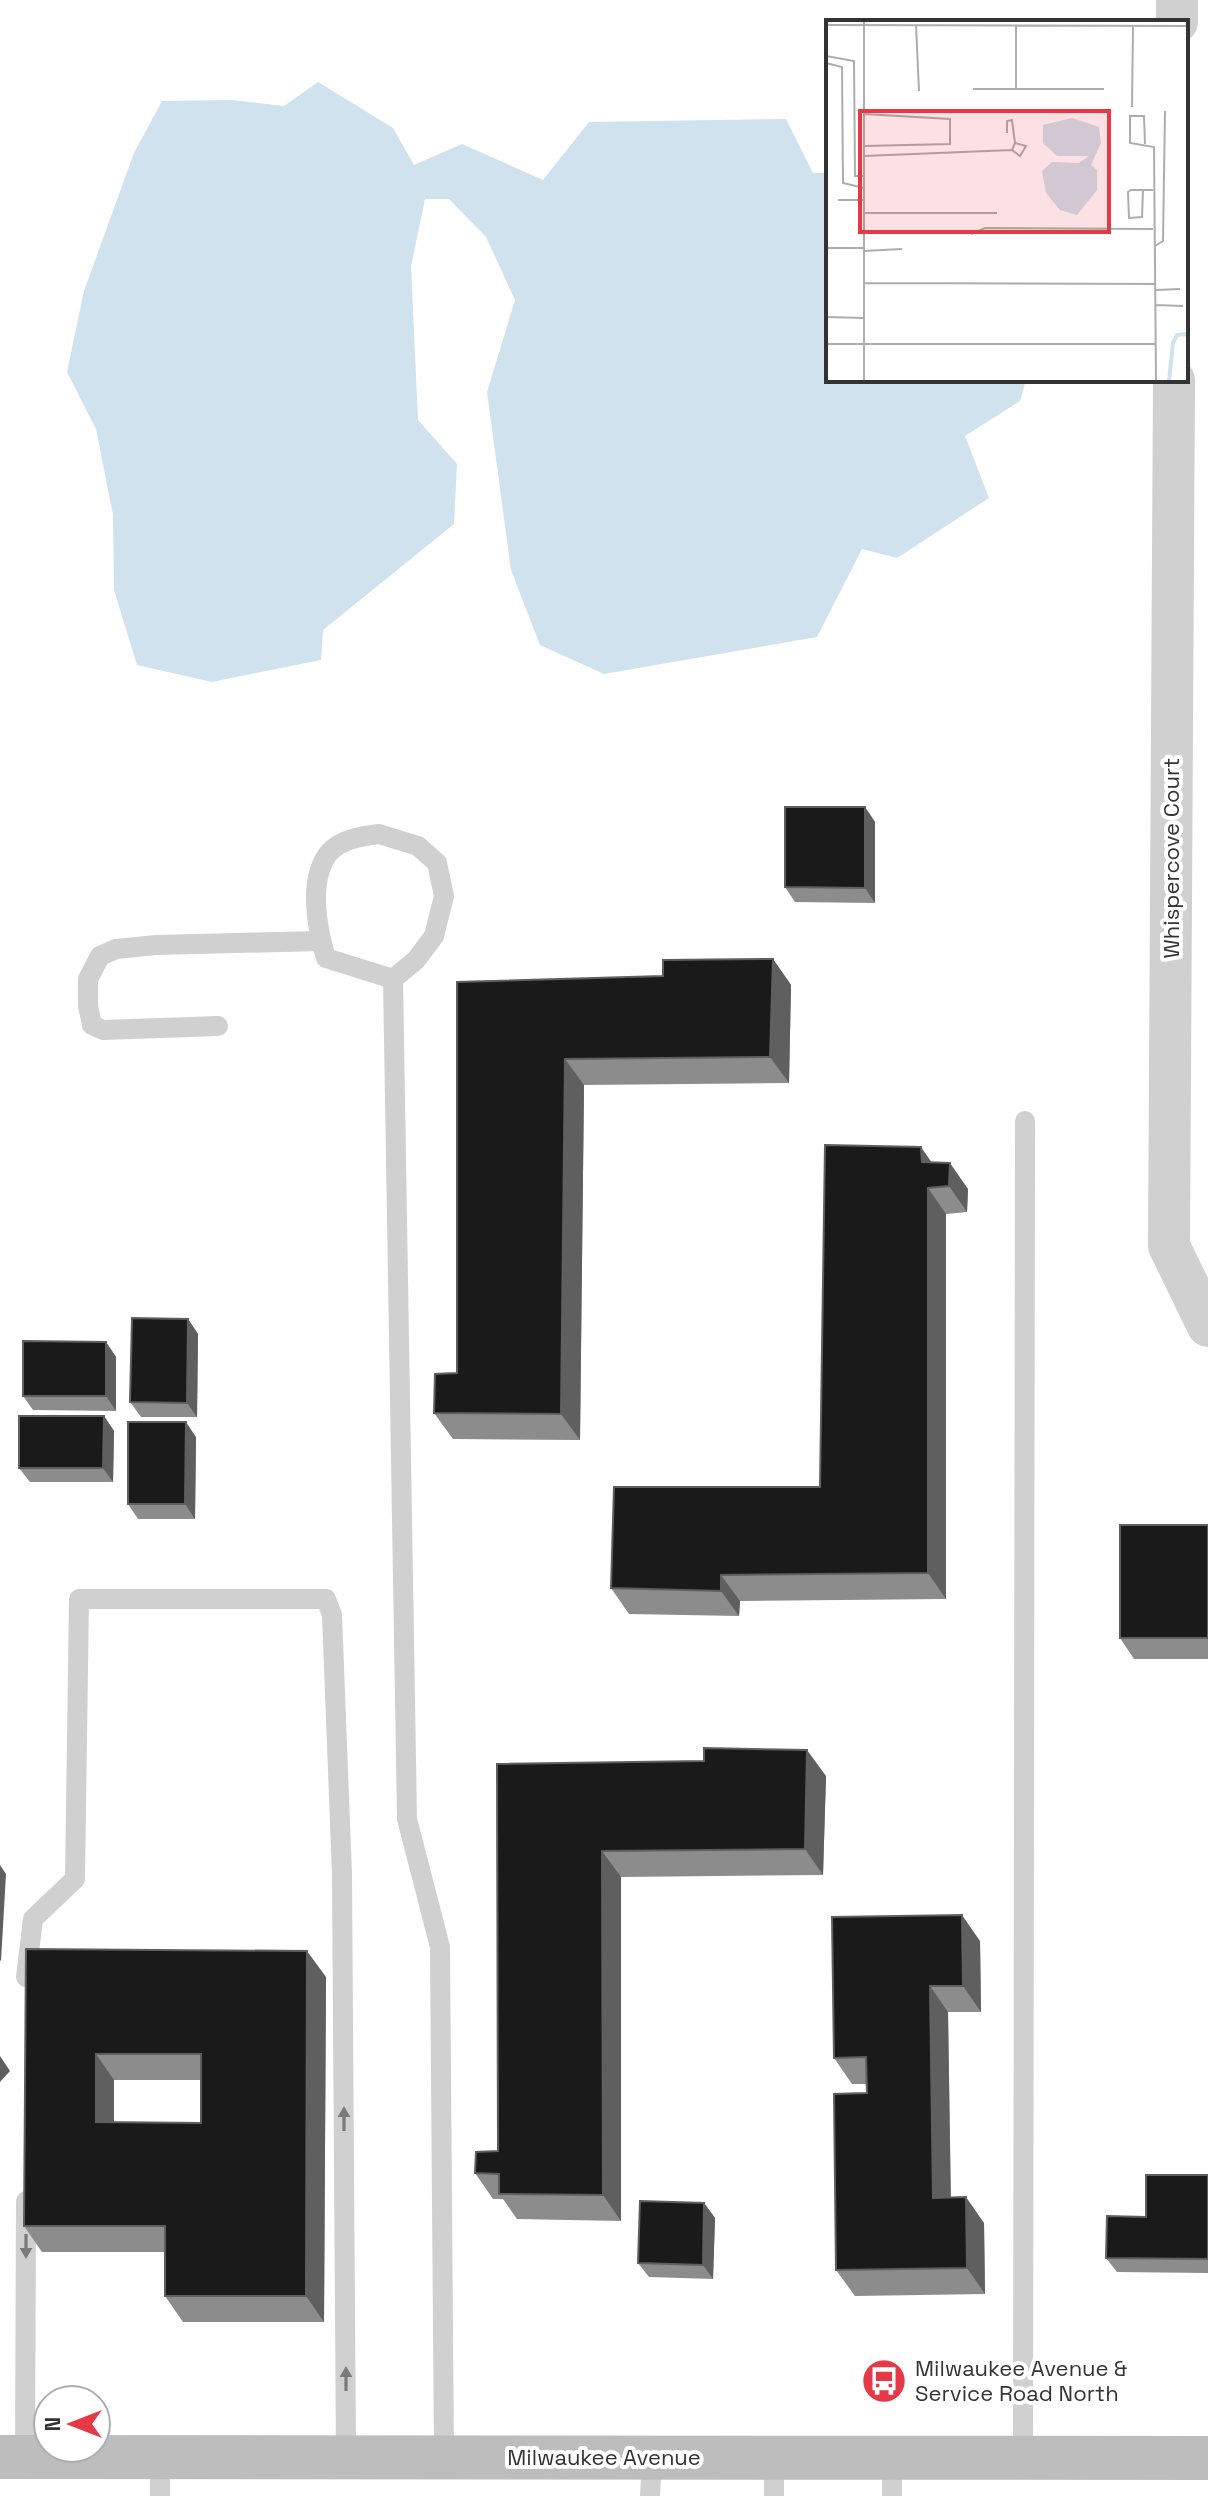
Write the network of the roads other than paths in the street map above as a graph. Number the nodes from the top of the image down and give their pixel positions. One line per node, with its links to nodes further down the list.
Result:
1 (1174, 382): 6 (street, Whispercove Court)
2 (321, 941): 3 (lane); 3 (lane); 4 (lane)
3 (393, 979): 11 (lane)
4 (218, 1026)
5 (1025, 1121): 12 (lane)
6 (1208, 1326)
7 (26, 1992): 10 (lane, one-way to 7)
8 (26, 2175): 9 (lane, one-way to 9)
9 (12, 2457): 14 (street, Milwaukee Avenue)
10 (346, 2457): 11 (street, Milwaukee Avenue); 14 (street, Milwaukee Avenue)
11 (444, 2457): 15 (street, Milwaukee Avenue)
12 (1023, 2458): 13 (street, Milwaukee Avenue); 17 (street, Milwaukee Avenue)
13 (1208, 2458)
14 (160, 2476)
15 (651, 2476): 16 (street, Milwaukee Avenue)
16 (774, 2476): 17 (street, Milwaukee Avenue)
17 (892, 2476)

